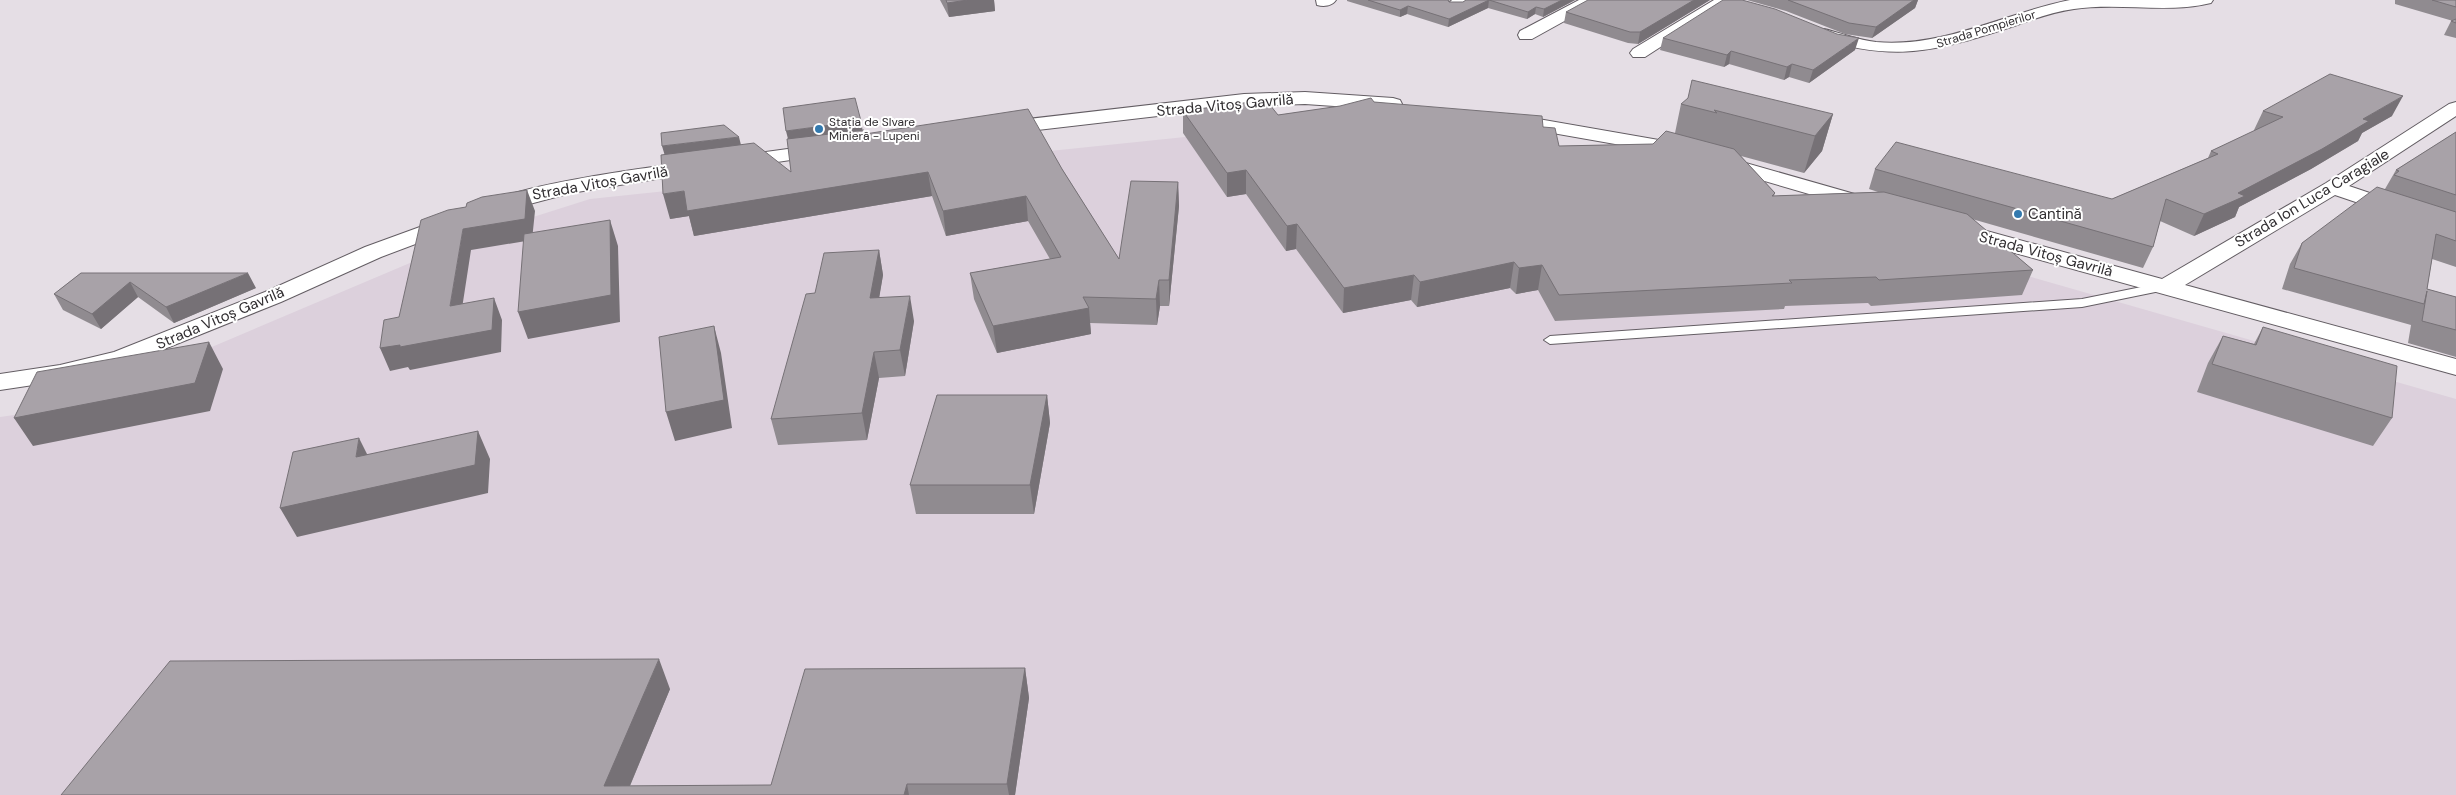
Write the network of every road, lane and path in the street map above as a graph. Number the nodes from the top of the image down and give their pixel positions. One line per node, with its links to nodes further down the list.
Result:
1 (1591, 0): 5 (street)
2 (2205, 0): 4 (street, Strada Pompierilor)
3 (1728, 1): 6 (street)
4 (1811, 29)
5 (1526, 35)
6 (1639, 53)
7 (1416, 107): 10 (street, Strada Vitoș Gavrilă)
8 (2456, 108): 12 (street, Strada Ion Luca Caragiale)
9 (1484, 117): 13 (street)
10 (977, 131)
11 (842, 148): 19 (street, Strada Vitoș Gavrilă)
12 (2333, 187): 15 (street); 16 (street, Strada Ion Luca Caragiale)
13 (1885, 210)
14 (1942, 226): 16 (street, Strada Vitoș Gavrilă)
15 (2456, 228)
16 (2167, 286): 17 (lane); 18 (street, Strada Vitoș Gavrilă)
17 (1550, 340)
18 (2456, 367)
19 (0, 382)

